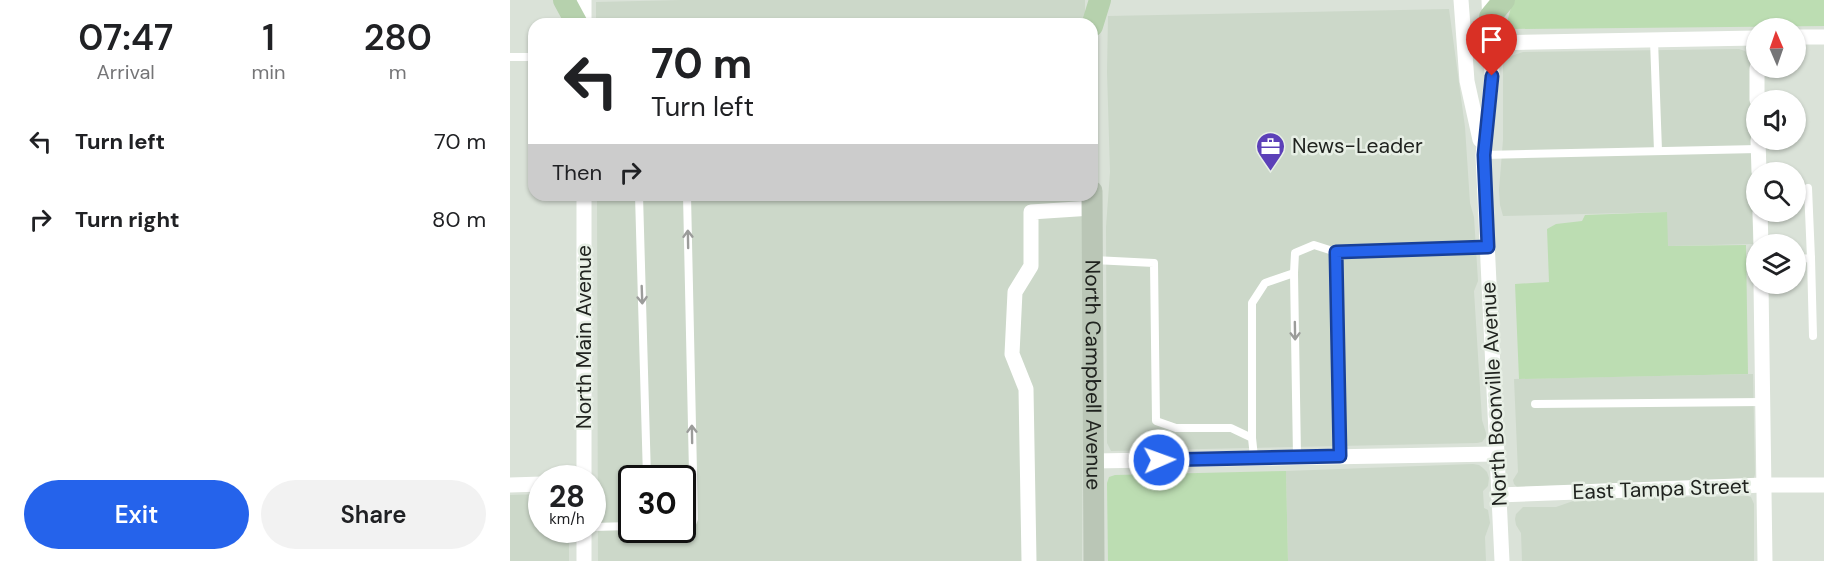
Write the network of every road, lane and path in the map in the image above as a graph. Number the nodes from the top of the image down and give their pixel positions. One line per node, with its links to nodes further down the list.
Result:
1 (564, 0): 7 (main road)
2 (584, 0): 8 (street)
3 (1091, 0): 9 (main road)
4 (1100, 0): 10 (main road)
5 (1461, 0): 20 (street, North Boonville Avenue)
6 (1494, 6): 15 (street, North Boonville Avenue)
7 (574, 18)
8 (584, 18)
9 (1092, 18)
10 (1094, 18)
11 (1806, 37): 12 (street)
12 (1824, 37)
13 (1746, 38): 14 (street)
14 (1654, 40): 15 (street); 19 (lane)
15 (1490, 43): 20 (street, North Boonville Avenue)
16 (510, 57): 17 (lane)
17 (528, 57)
18 (1746, 145): 19 (lane)
19 (1658, 151): 20 (lane)
20 (1484, 155): 27 (street, North Boonville Avenue)
21 (1808, 188): 30 (lane)
22 (584, 201): 43 (street, North Main Avenue)
23 (639, 201): 44 (lane, one-way to 44)
24 (687, 201): 45 (lane, one-way to 24)
25 (1087, 201): 53 (street)
26 (1092, 201): 31 (main road, North Campbell Avenue)
27 (1488, 247): 28 (lane); 38 (street, North Boonville Avenue)
28 (1336, 252): 32 (lane); 39 (lane)
29 (1806, 258): 30 (lane)
30 (1810, 258): 34 (lane)
31 (1092, 260): 37 (lane); 42 (main road, North Campbell Avenue)
32 (1294, 273): 37 (lane); 41 (lane, one-way to 41)
33 (1761, 294): 35 (street)
34 (1813, 336)
35 (1763, 402): 36 (lane); 48 (street)
36 (1535, 404)
37 (1252, 438): 40 (lane)
38 (1496, 454): 39 (street); 50 (street, North Boonville Avenue)
39 (1340, 456): 41 (street)
40 (1254, 457): 41 (street); 42 (street)
41 (1297, 457)
42 (1093, 462): 54 (main road, North Campbell Avenue)
43 (584, 465)
44 (647, 465)
45 (693, 465)
46 (528, 484): 47 (street)
47 (510, 485)
48 (1764, 485): 49 (street, East Tampa Street); 50 (street, East Tampa Street); 56 (street)
49 (1824, 485)
50 (1498, 495): 55 (street, North Boonville Avenue)
51 (584, 543): 52 (street)
52 (584, 561)
53 (1029, 561)
54 (1094, 561)
55 (1502, 561)
56 (1765, 561)

